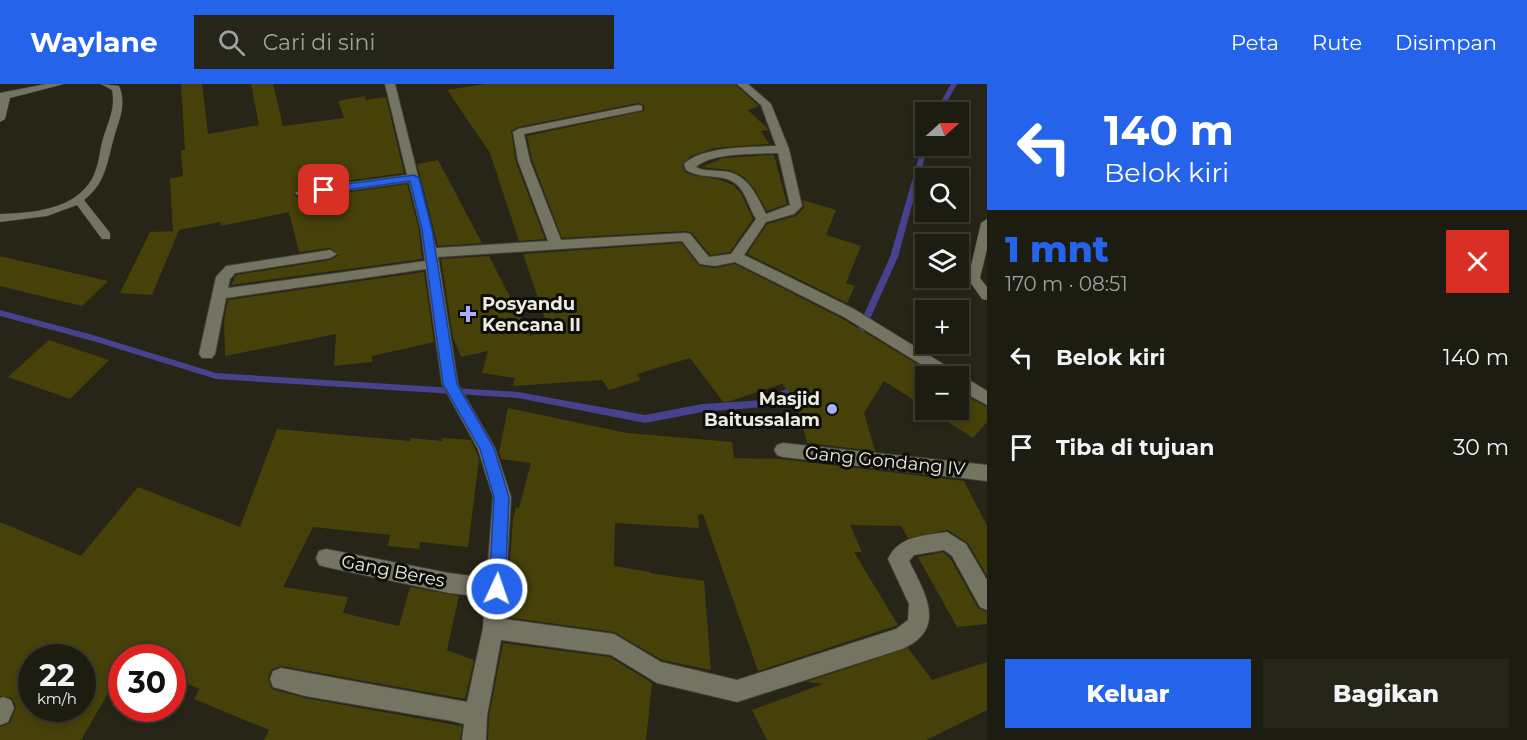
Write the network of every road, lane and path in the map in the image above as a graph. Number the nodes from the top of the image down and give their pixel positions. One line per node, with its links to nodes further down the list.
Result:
1 (59, 84): 5 (lane)
2 (106, 84): 11 (lane)
3 (393, 84): 9 (street)
4 (742, 84): 8 (street)
5 (3, 97): 7 (lane)
6 (638, 108): 16 (street)
7 (0, 119)
8 (783, 149): 13 (street); 13 (street)
9 (414, 178): 10 (street); 19 (street)
10 (302, 193)
11 (79, 201): 12 (lane); 15 (lane)
12 (0, 218)
13 (762, 219): 18 (street)
14 (987, 223): 21 (lane)
15 (106, 236)
16 (556, 244): 18 (street); 19 (street)
17 (330, 254): 20 (street)
18 (736, 256): 23 (street)
19 (431, 258): 20 (street); 29 (street)
20 (220, 294): 22 (street)
21 (987, 296)
22 (207, 354)
23 (935, 366)
24 (969, 388): 25 (street)
25 (987, 399)
26 (783, 450): 27 (street, Gang Gondang IV)
27 (987, 473)
28 (326, 558): 29 (street, Gang Beres)
29 (497, 589): 31 (street)
30 (987, 600): 31 (street)
31 (493, 628): 33 (street)
32 (281, 679): 33 (street)
33 (476, 716): 34 (street)
34 (474, 740)

